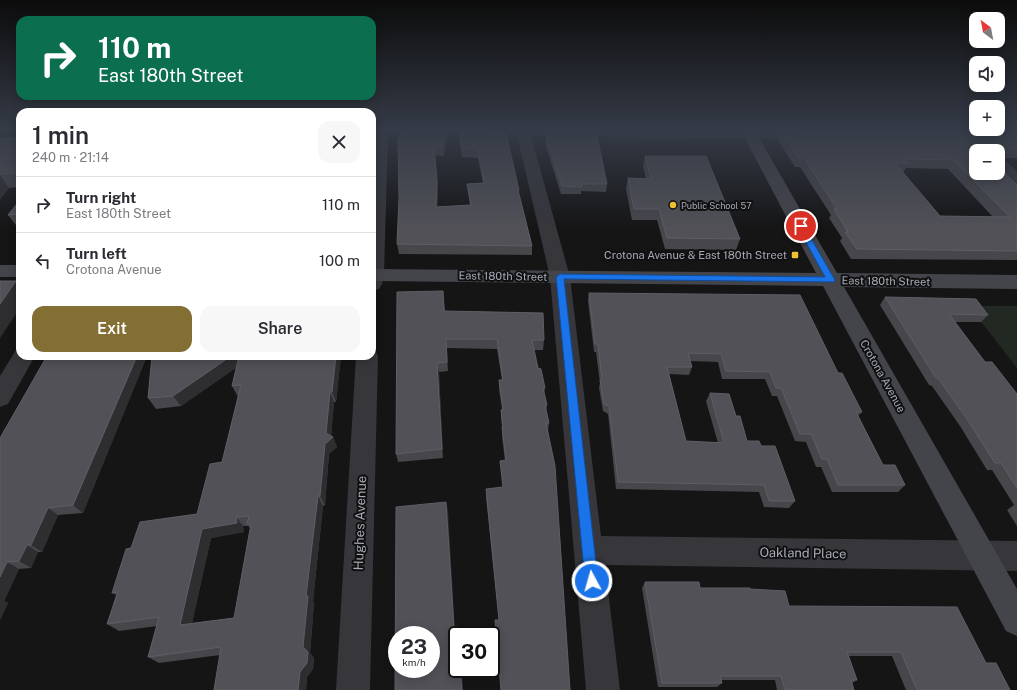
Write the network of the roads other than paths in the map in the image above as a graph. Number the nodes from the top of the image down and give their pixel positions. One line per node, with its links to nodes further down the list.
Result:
1 (378, 163): 6 (street)
2 (532, 163): 9 (street)
3 (767, 163): 11 (main road, Crotona Avenue)
4 (1005, 169): 5 (street)
5 (1017, 180)
6 (376, 215)
7 (0, 271): 8 (main road)
8 (16, 271)
9 (560, 277): 10 (main road, East 180th Street); 11 (main road, East 180th Street); 16 (street)
10 (376, 278)
11 (831, 280): 12 (main road, East 180th Street); 17 (main road, Crotona Avenue)
12 (1017, 282)
13 (22, 360): 15 (street)
14 (366, 360): 20 (street, Hughes Avenue)
15 (0, 397)
16 (588, 550): 17 (street, Oakland Place); 21 (street)
17 (981, 555): 18 (street, Oakland Place); 19 (main road, Crotona Avenue)
18 (1017, 556)
19 (1017, 620)
20 (353, 690)
21 (603, 690)

